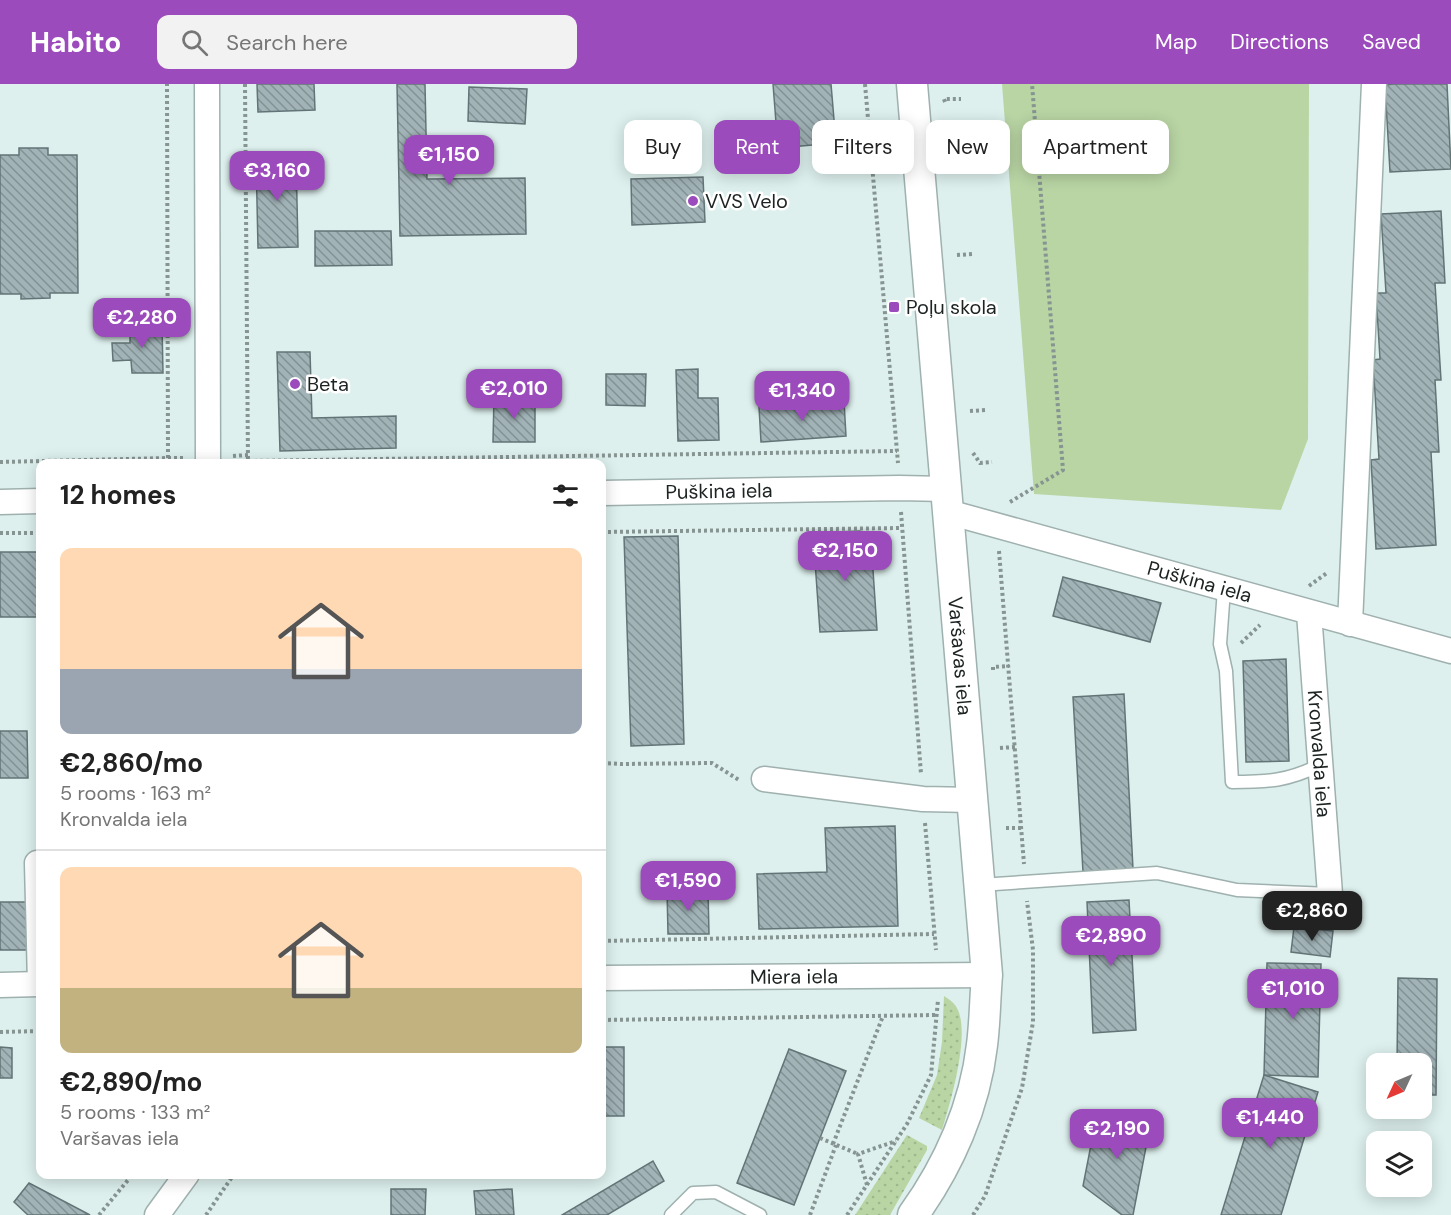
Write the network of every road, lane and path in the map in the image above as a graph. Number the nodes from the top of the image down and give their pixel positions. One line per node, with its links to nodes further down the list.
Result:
1 (167, 84): 14 (path)
2 (207, 84): 15 (street)
3 (245, 84): 16 (path)
4 (865, 84): 17 (path)
5 (912, 84): 22 (street, Varšavas iela)
6 (1032, 84): 24 (path)
7 (1374, 84): 28 (street)
8 (949, 99): 9 (path)
9 (961, 99)
10 (974, 254): 11 (path)
11 (957, 255)
12 (987, 410): 13 (path)
13 (970, 411)
14 (126, 459)
15 (219, 459)
16 (248, 459)
17 (320, 459)
18 (36, 461): 19 (path)
19 (0, 462)
20 (606, 493): 22 (street, Puškina iela)
21 (36, 501): 23 (street)
22 (947, 501): 29 (street, Puškina iela); 44 (street, Varšavas iela)
23 (0, 502)
24 (1006, 504)
25 (606, 532): 43 (path)
26 (0, 533): 27 (path)
27 (36, 533)
28 (1353, 556): 30 (path); 32 (street)
29 (1224, 589): 30 (street, Puškina iela); 41 (lane)
30 (1280, 604): 31 (street, Puškina iela)
31 (1309, 613): 32 (street, Puškina iela); 41 (street, Kronvalda iela)
32 (1350, 624): 35 (street, Puškina iela)
33 (1261, 625): 34 (path)
34 (1237, 646)
35 (1451, 651)
36 (1009, 666): 37 (path)
37 (993, 667)
38 (1015, 747): 39 (path)
39 (1000, 748)
40 (606, 763): 42 (path)
41 (1320, 765): 48 (street, Kronvalda iela)
42 (764, 779): 43 (street)
43 (923, 799): 44 (street); 49 (path)
44 (972, 800): 47 (street, Varšavas iela)
45 (1006, 828): 46 (path)
46 (1022, 828)
47 (979, 885): 48 (lane); 50 (street, Varšavas iela)
48 (1330, 894)
49 (606, 941)
50 (987, 975): 51 (street, Miera iela); 66 (street, Varšavas iela)
51 (606, 978)
52 (36, 984): 53 (street)
53 (0, 985)
54 (883, 1016): 55 (path); 59 (path); 60 (path)
55 (606, 1020)
56 (36, 1031): 57 (path)
57 (0, 1032)
58 (820, 1138): 60 (path)
59 (896, 1140): 61 (path); 65 (path)
60 (834, 1144): 61 (path); 72 (path)
61 (858, 1154): 65 (path)
62 (128, 1179): 67 (path)
63 (182, 1179): 68 (street)
64 (231, 1179): 69 (path)
65 (867, 1186): 73 (path)
66 (915, 1214)
67 (99, 1215)
68 (157, 1215)
69 (206, 1215)
70 (671, 1215): 71 (lane)
71 (760, 1215)
72 (810, 1215)
73 (847, 1215)

